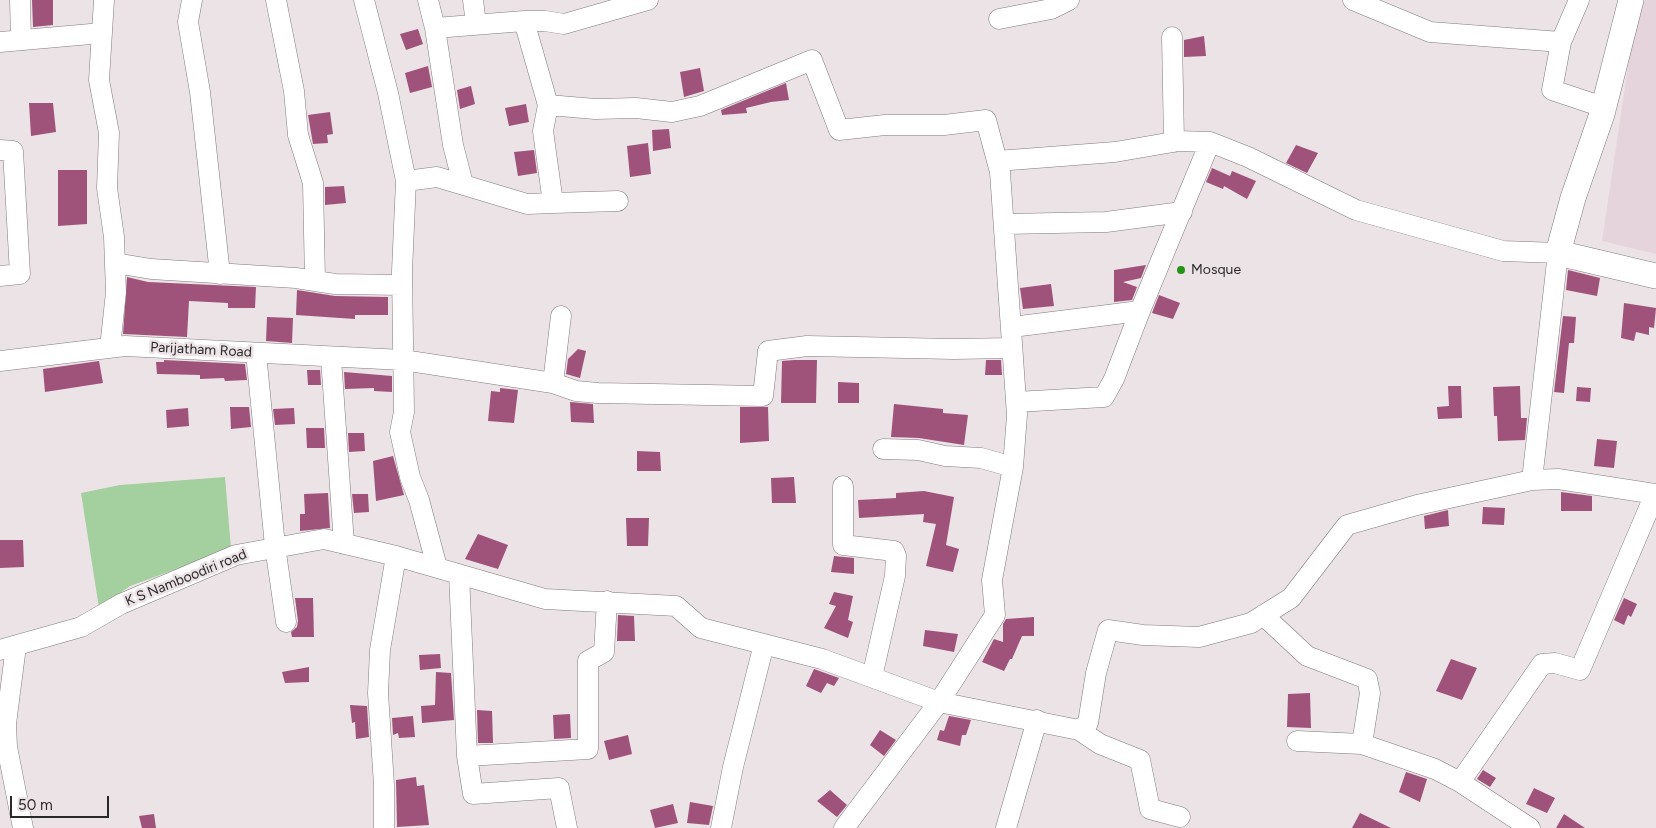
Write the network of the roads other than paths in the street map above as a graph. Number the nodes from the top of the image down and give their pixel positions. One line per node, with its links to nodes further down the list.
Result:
1 (20, 0): 20 (street)
2 (104, 0): 18 (street)
3 (192, 0): 37 (street)
4 (276, 0): 40 (street)
5 (364, 0): 29 (street)
6 (428, 0): 17 (street)
7 (473, 0): 16 (street)
8 (648, 0): 15 (street)
9 (1069, 0): 13 (street)
10 (1353, 0): 22 (street)
11 (1579, 0): 22 (street)
12 (1631, 0): 24 (main road)
13 (1050, 4): 14 (street)
14 (999, 19)
15 (524, 21): 16 (street); 23 (street)
16 (476, 24): 17 (street)
17 (435, 28): 30 (street)
18 (102, 33): 20 (street); 36 (street)
19 (1172, 37): 25 (street)
20 (21, 39): 21 (street)
21 (0, 42)
22 (1561, 42): 24 (street)
23 (548, 105): 28 (street); 32 (street)
24 (1603, 107): 35 (main road)
25 (1174, 142): 26 (street); 28 (street)
26 (1210, 142): 33 (street); 35 (street)
27 (0, 150): 38 (street)
28 (996, 161): 34 (street)
29 (406, 181): 30 (street); 41 (street)
30 (463, 184): 32 (street)
31 (618, 201): 32 (street)
32 (552, 203)
33 (1182, 212): 34 (street); 42 (street)
34 (1005, 224): 44 (street)
35 (1558, 253): 39 (main road); 55 (street)
36 (114, 263): 37 (street); 45 (street)
37 (220, 274): 40 (street)
38 (0, 276)
39 (1656, 276)
40 (315, 281): 41 (street)
41 (402, 285): 49 (street)
42 (1140, 311): 44 (street); 52 (street)
43 (561, 316): 51 (street)
44 (1012, 327): 46 (street)
45 (110, 348): 47 (street, Parijatham Road); 50 (street, Parijatham Road)
46 (1012, 348): 51 (street, Parijatham Road); 52 (street)
47 (256, 353): 48 (street, Parijatham Road); 59 (street)
48 (330, 358): 49 (street, Parijatham Road); 58 (street)
49 (404, 360): 51 (street, Parijatham Road); 61 (street)
50 (0, 361)
51 (552, 383)
52 (1016, 402): 54 (street)
53 (883, 449): 54 (street)
54 (1013, 467): 71 (street)
55 (1532, 480): 57 (street); 65 (street)
56 (843, 486): 70 (street)
57 (1656, 494): 77 (street)
58 (344, 544): 59 (street, K S Namboodiri road); 60 (street, K S Namboodiri road)
59 (276, 546): 66 (street); 69 (street, K S Namboodiri road)
60 (396, 556): 61 (street, K S Namboodiri road); 81 (street)
61 (437, 567): 62 (street, K S Namboodiri road)
62 (459, 574): 63 (street, K S Namboodiri road); 76 (street)
63 (607, 601): 64 (street, K S Namboodiri road); 76 (street)
64 (676, 606): 67 (street); 68 (street)
65 (1262, 616): 73 (street); 75 (street)
66 (286, 622)
67 (676, 628)
68 (764, 644): 70 (street); 83 (street)
69 (8, 648): 78 (street)
70 (872, 677): 71 (street)
71 (939, 702): 72 (street); 84 (street)
72 (1038, 720): 73 (street); 85 (street)
73 (1079, 730): 79 (street)
74 (1297, 741): 75 (street)
75 (1362, 744): 77 (street)
76 (467, 756): 82 (street)
77 (1460, 782): 86 (street)
78 (8, 791): 80 (street)
79 (1180, 816)
80 (23, 828)
81 (384, 828)
82 (567, 828)
83 (721, 828)
84 (844, 828)
85 (1006, 828)
86 (1530, 828)

